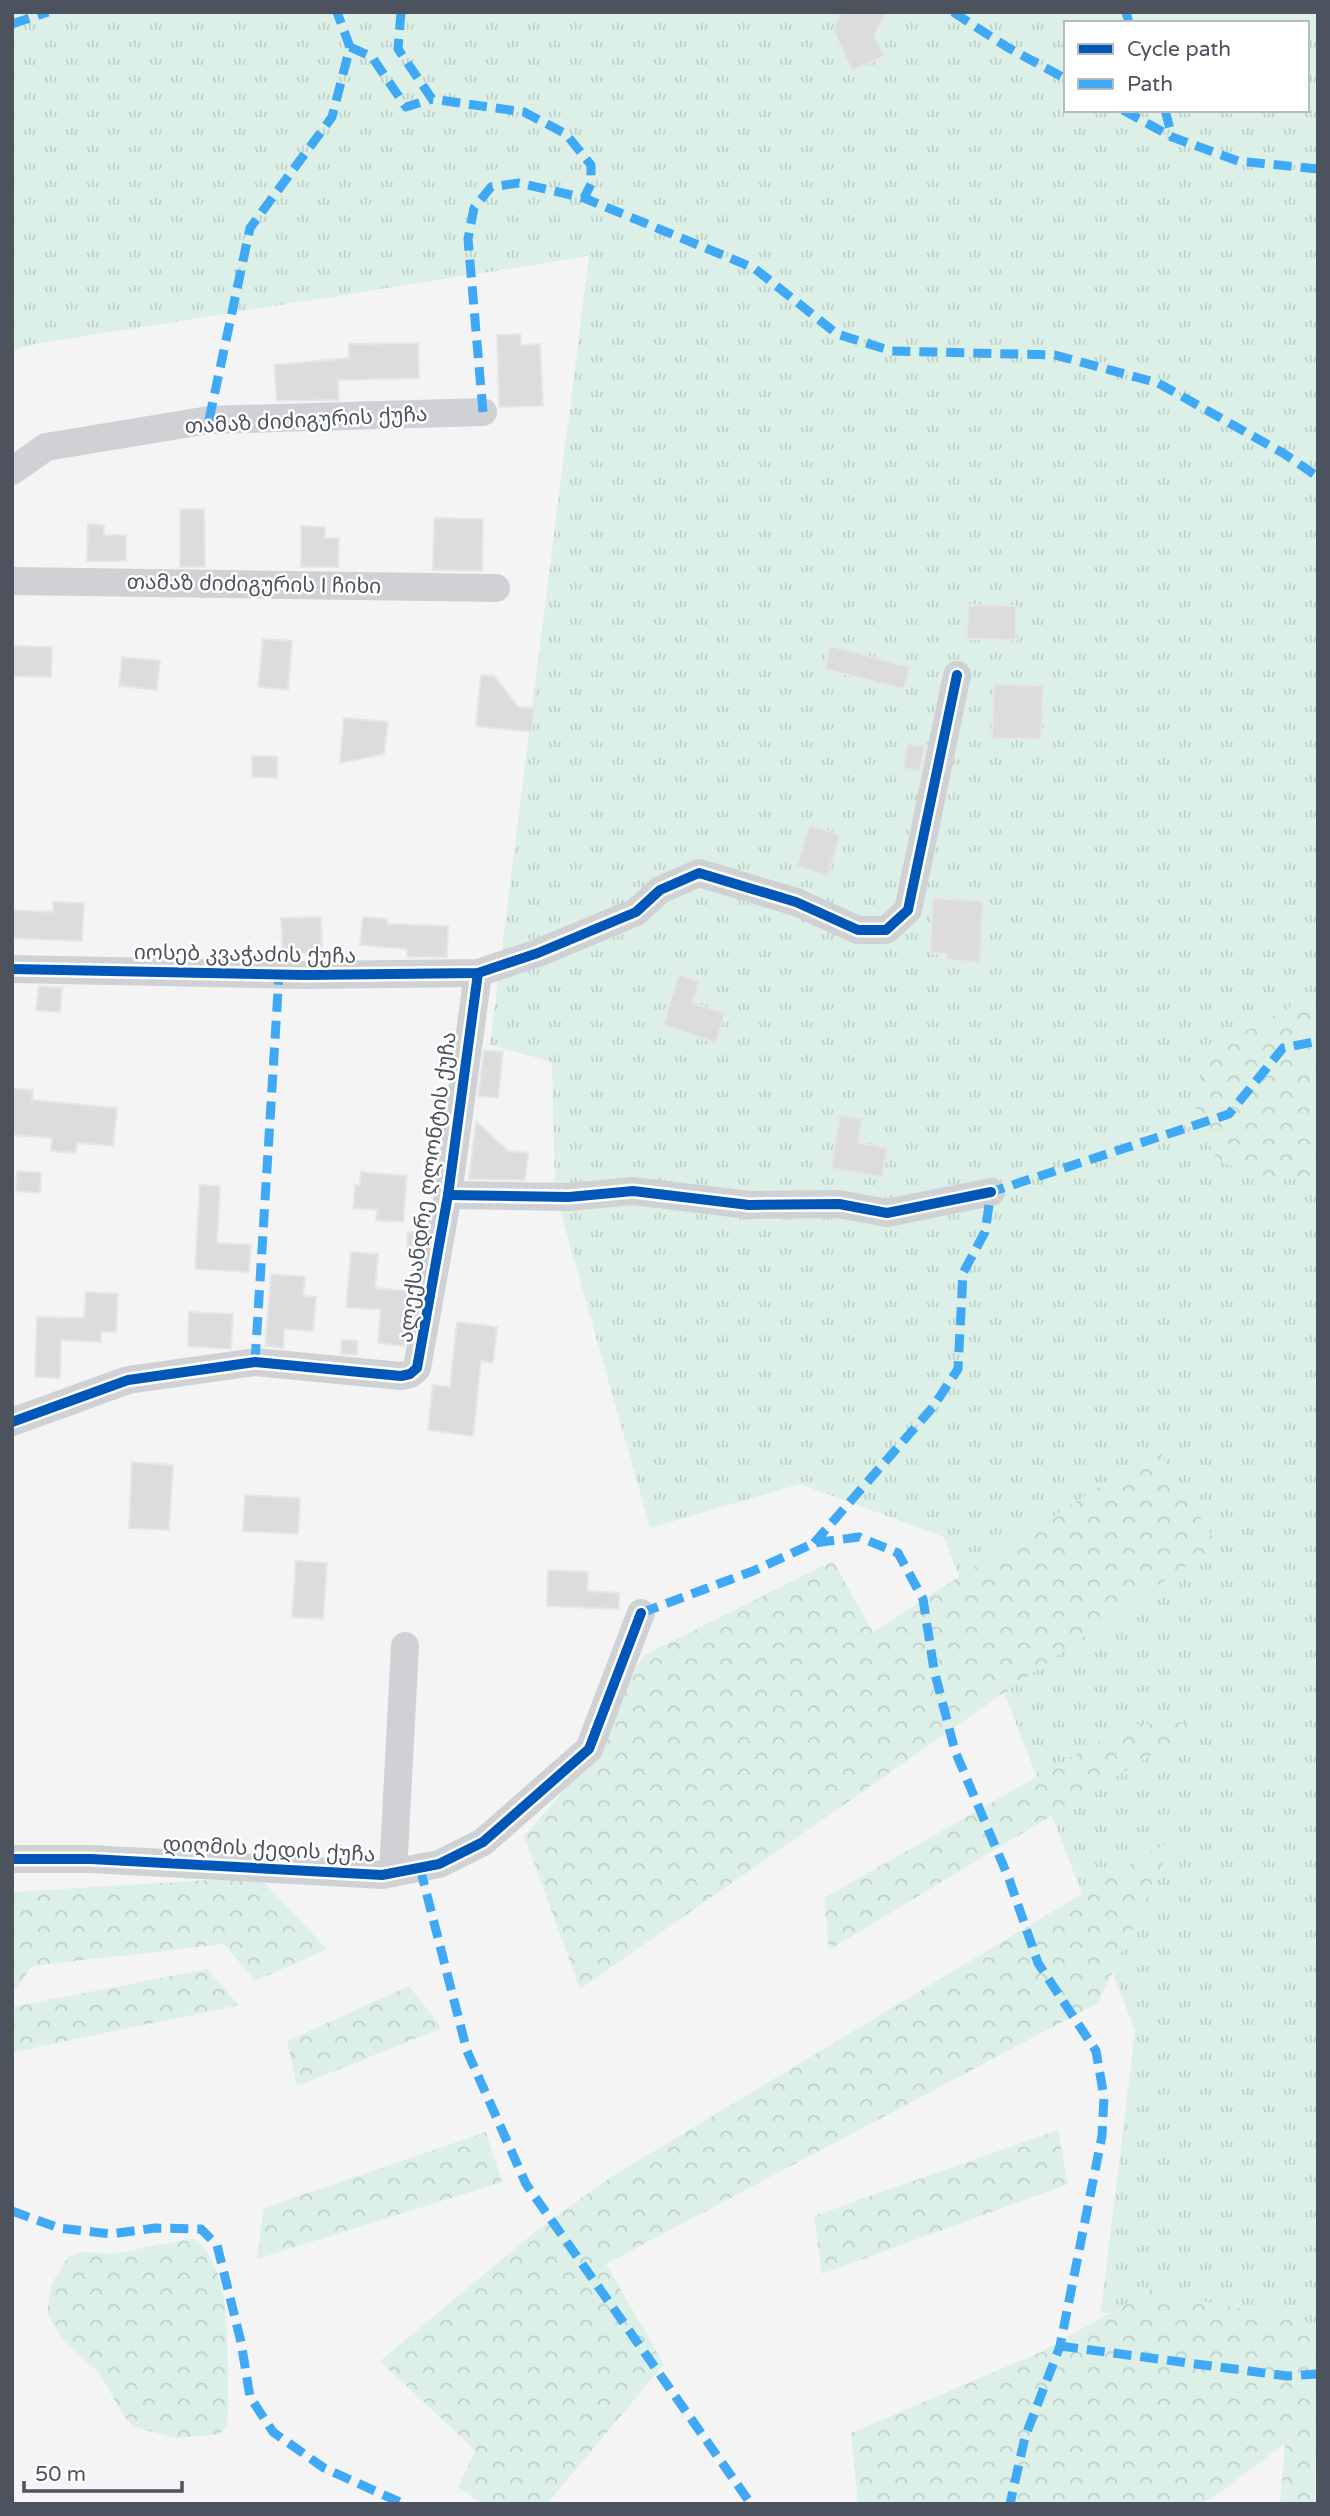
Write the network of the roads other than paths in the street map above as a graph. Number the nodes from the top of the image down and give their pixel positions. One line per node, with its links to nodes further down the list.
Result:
1 (483, 412): 2 (street, თამაზ ძიძიგურის ქუჩა)
2 (12, 471)
3 (12, 581): 4 (street, თამაზ ძიძიგურის I ჩიხი)
4 (496, 588)
5 (957, 675): 7 (street, იოსებ კვაჭაძის ქუჩა)
6 (12, 969): 7 (street, იოსებ კვაჭაძის ქუჩა)
7 (478, 973): 9 (street, ალექსანდრე ღლონტის ქუჩა)
8 (991, 1192): 9 (street)
9 (448, 1195): 10 (street, ალექსანდრე ღლონტის ქუჩა)
10 (12, 1422)
11 (641, 1613): 14 (street, დიღმის ქედის ქუჩა)
12 (405, 1646): 14 (street)
13 (12, 1859): 14 (street, დიღმის ქედის ქუჩა)
14 (393, 1873)

